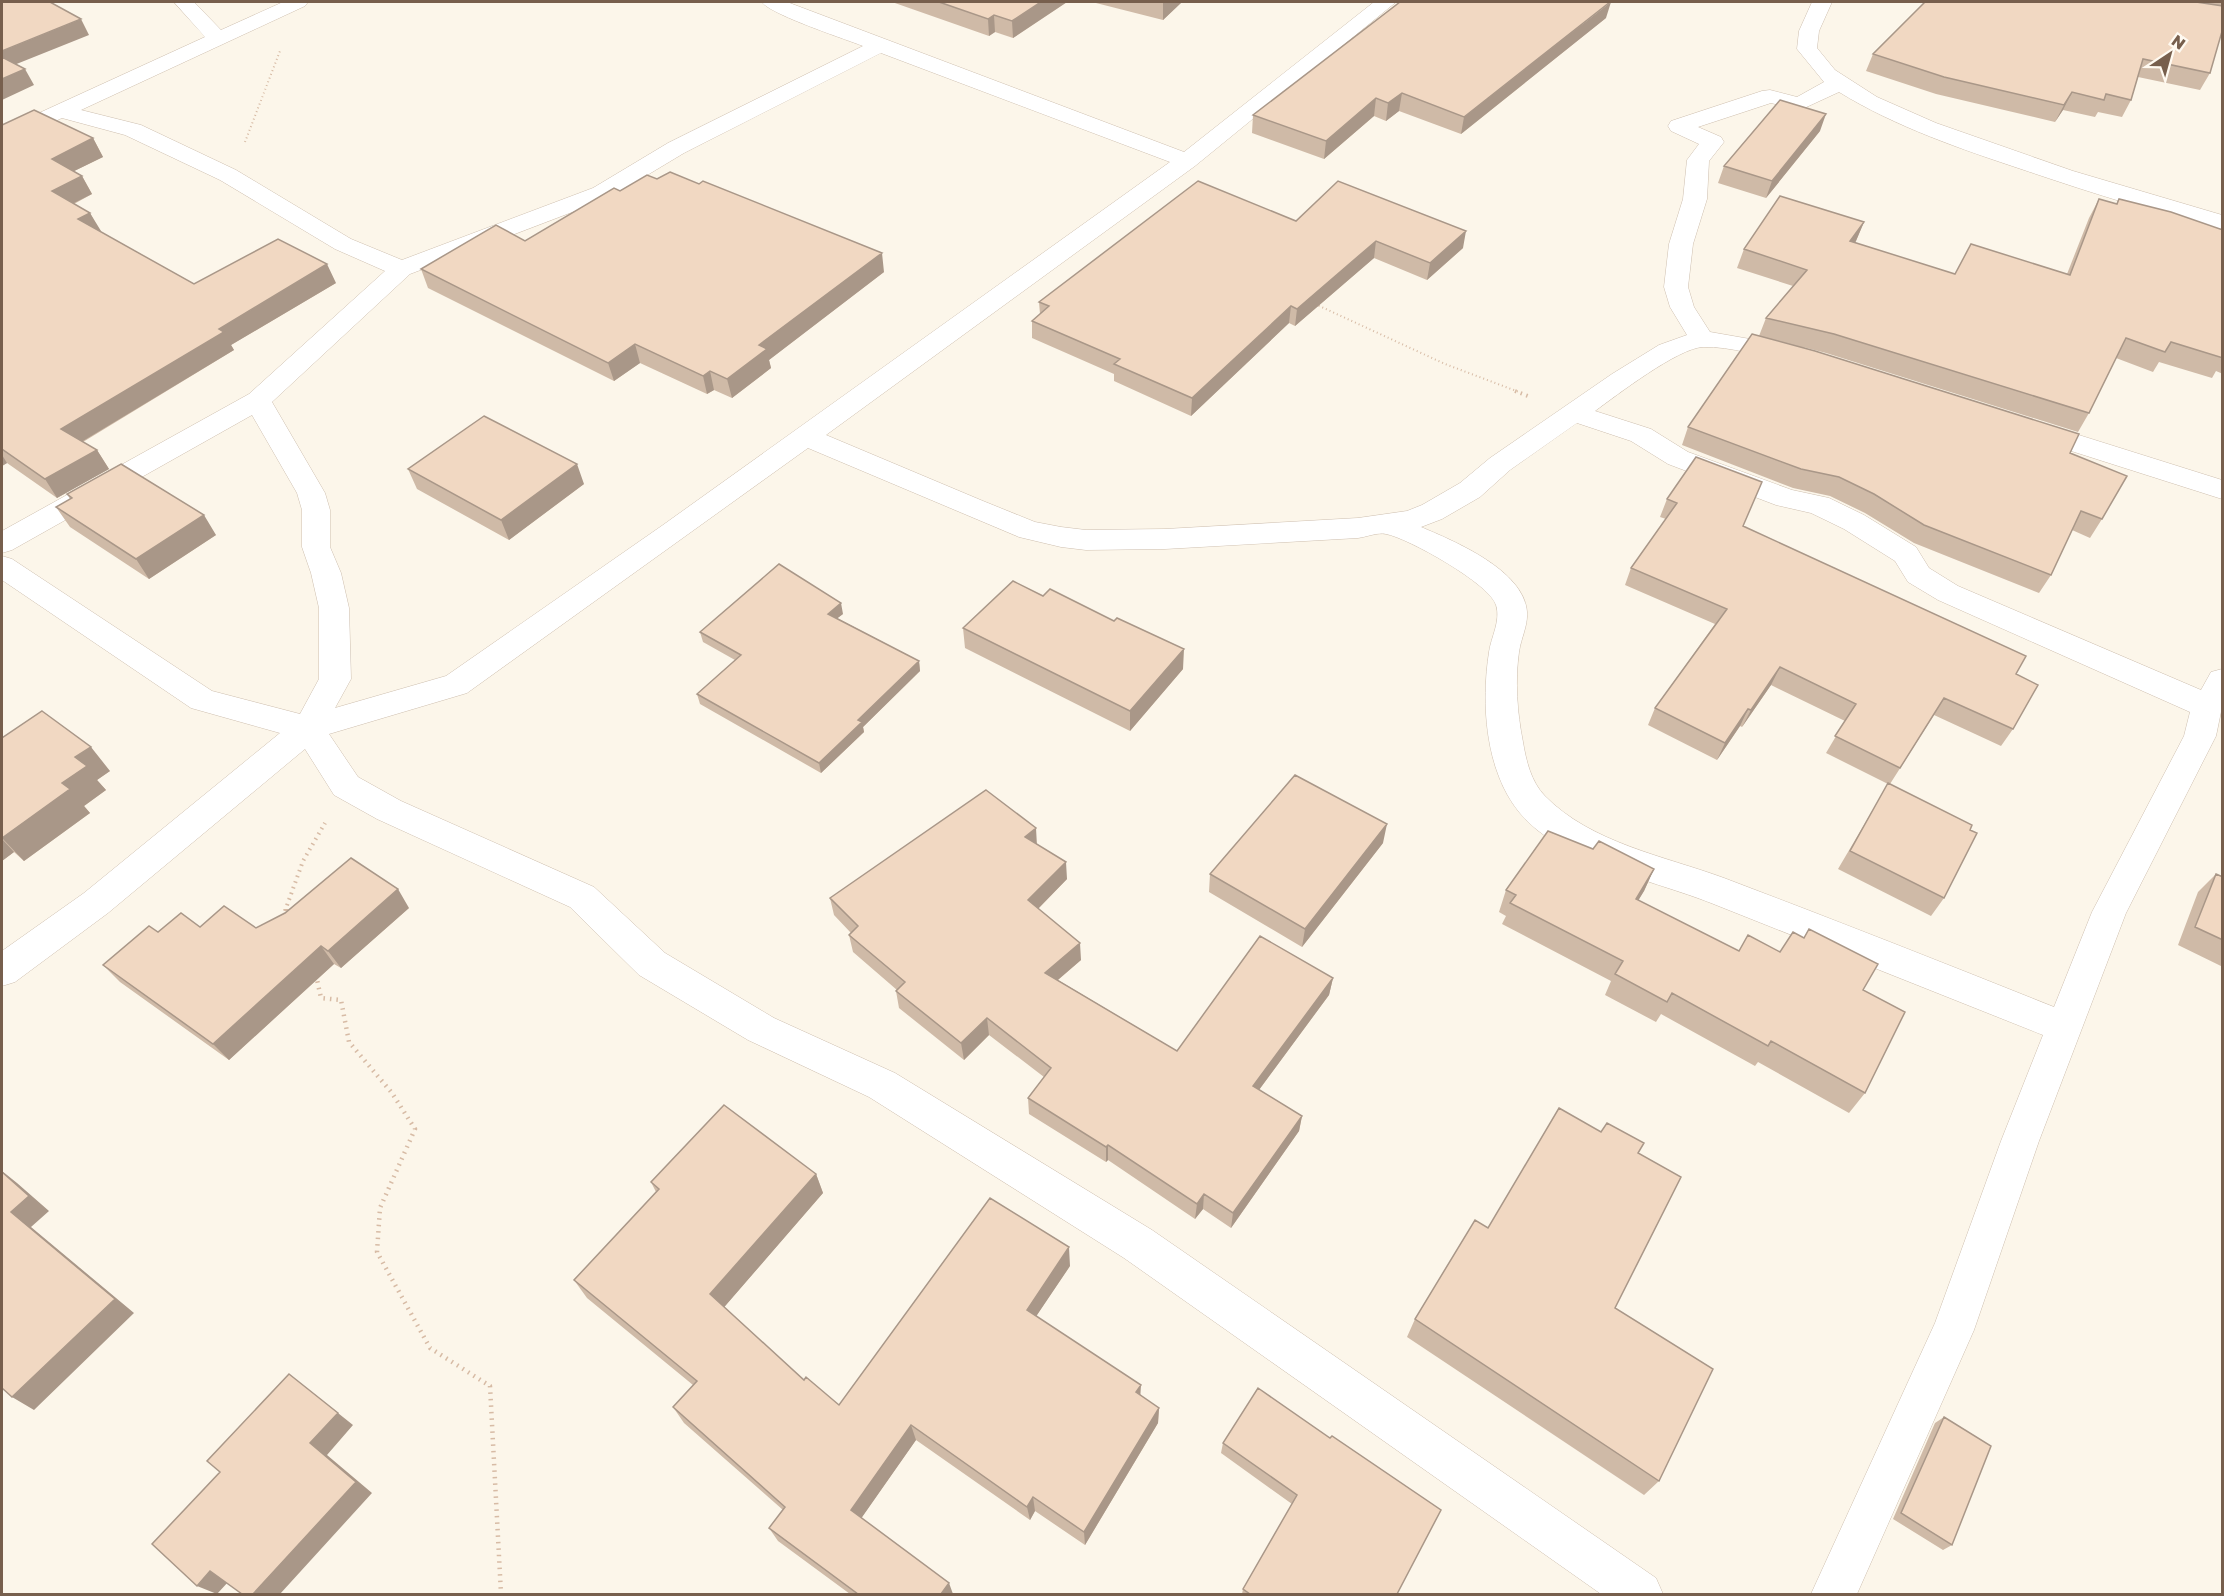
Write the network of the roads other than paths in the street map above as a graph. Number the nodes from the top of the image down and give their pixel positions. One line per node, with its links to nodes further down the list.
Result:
1 (184, 2): 6 (street)
2 (298, 2): 6 (street)
3 (772, 2): 7 (street)
4 (1386, 2): 11 (street)
5 (1822, 2): 8 (street)
6 (216, 37): 9 (street)
7 (880, 45): 11 (street); 13 (street)
8 (1839, 83): 12 (street); 14 (street)
9 (59, 111): 10 (street); 13 (street)
10 (2, 138)
11 (1187, 161): 19 (street)
12 (2223, 222)
13 (401, 269): 16 (street)
14 (1702, 339): 15 (street); 17 (street)
15 (1816, 361)
16 (258, 400): 22 (street); 25 (street)
17 (1574, 413): 21 (street); 24 (street)
18 (2009, 422): 20 (street)
19 (804, 436): 21 (street); 25 (street)
20 (2223, 490)
21 (1392, 525): 27 (street)
22 (2, 543)
23 (2, 566): 25 (street)
24 (2213, 718): 27 (street)
25 (308, 728): 26 (street); 28 (street)
26 (2, 971)
27 (2063, 1027): 29 (street)
28 (1640, 1594)
29 (1834, 1594)

